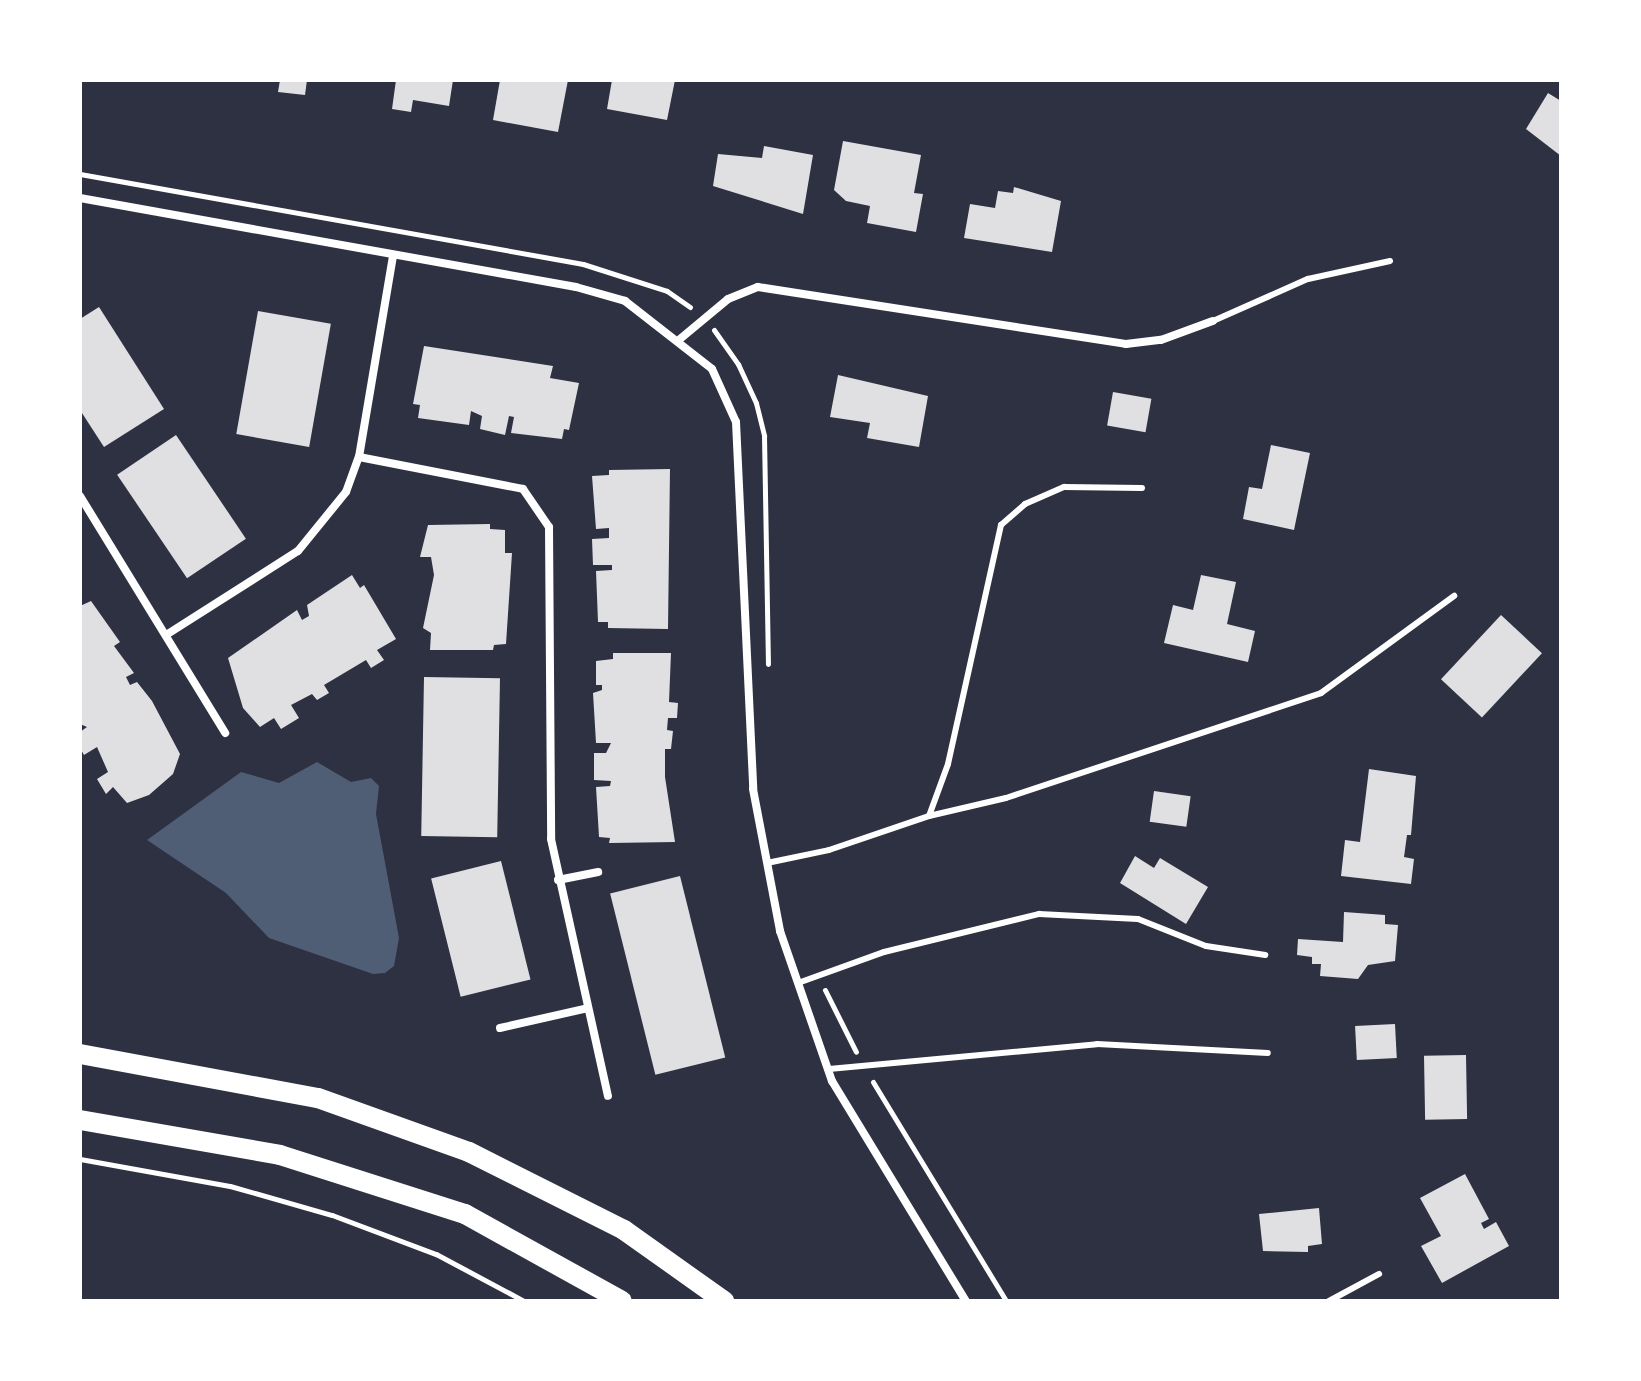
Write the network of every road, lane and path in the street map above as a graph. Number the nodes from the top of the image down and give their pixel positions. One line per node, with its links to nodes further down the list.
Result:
1 (80, 174): 5 (path)
2 (80, 198): 3 (street)
3 (393, 256): 7 (street); 8 (street)
4 (1390, 261): 6 (lane)
5 (704, 317): 6 (street); 7 (street); 13 (path)
6 (1213, 321)
7 (680, 339): 16 (street)
8 (359, 457): 12 (street); 18 (street)
9 (1142, 488): 15 (lane)
10 (80, 496): 12 (street)
11 (1454, 596): 15 (lane)
12 (166, 635): 14 (street)
13 (768, 679)
14 (225, 733)
15 (929, 816): 16 (lane)
16 (767, 863): 21 (street)
17 (598, 872): 18 (street)
18 (558, 880): 22 (street)
19 (1265, 955): 20 (lane)
20 (818, 976): 21 (lane); 26 (path)
21 (798, 983): 27 (street)
22 (588, 1008): 23 (street); 28 (street)
23 (500, 1028)
24 (1268, 1053): 26 (lane)
25 (80, 1054): 34 (main road)
26 (863, 1066): 27 (lane); 36 (path)
27 (829, 1069): 35 (street)
28 (608, 1096)
29 (80, 1120): 33 (main road)
30 (80, 1159): 32 (path)
31 (1379, 1274): 37 (lane)
32 (524, 1301)
33 (622, 1301)
34 (724, 1301)
35 (966, 1301)
36 (1006, 1301)
37 (1329, 1301)

